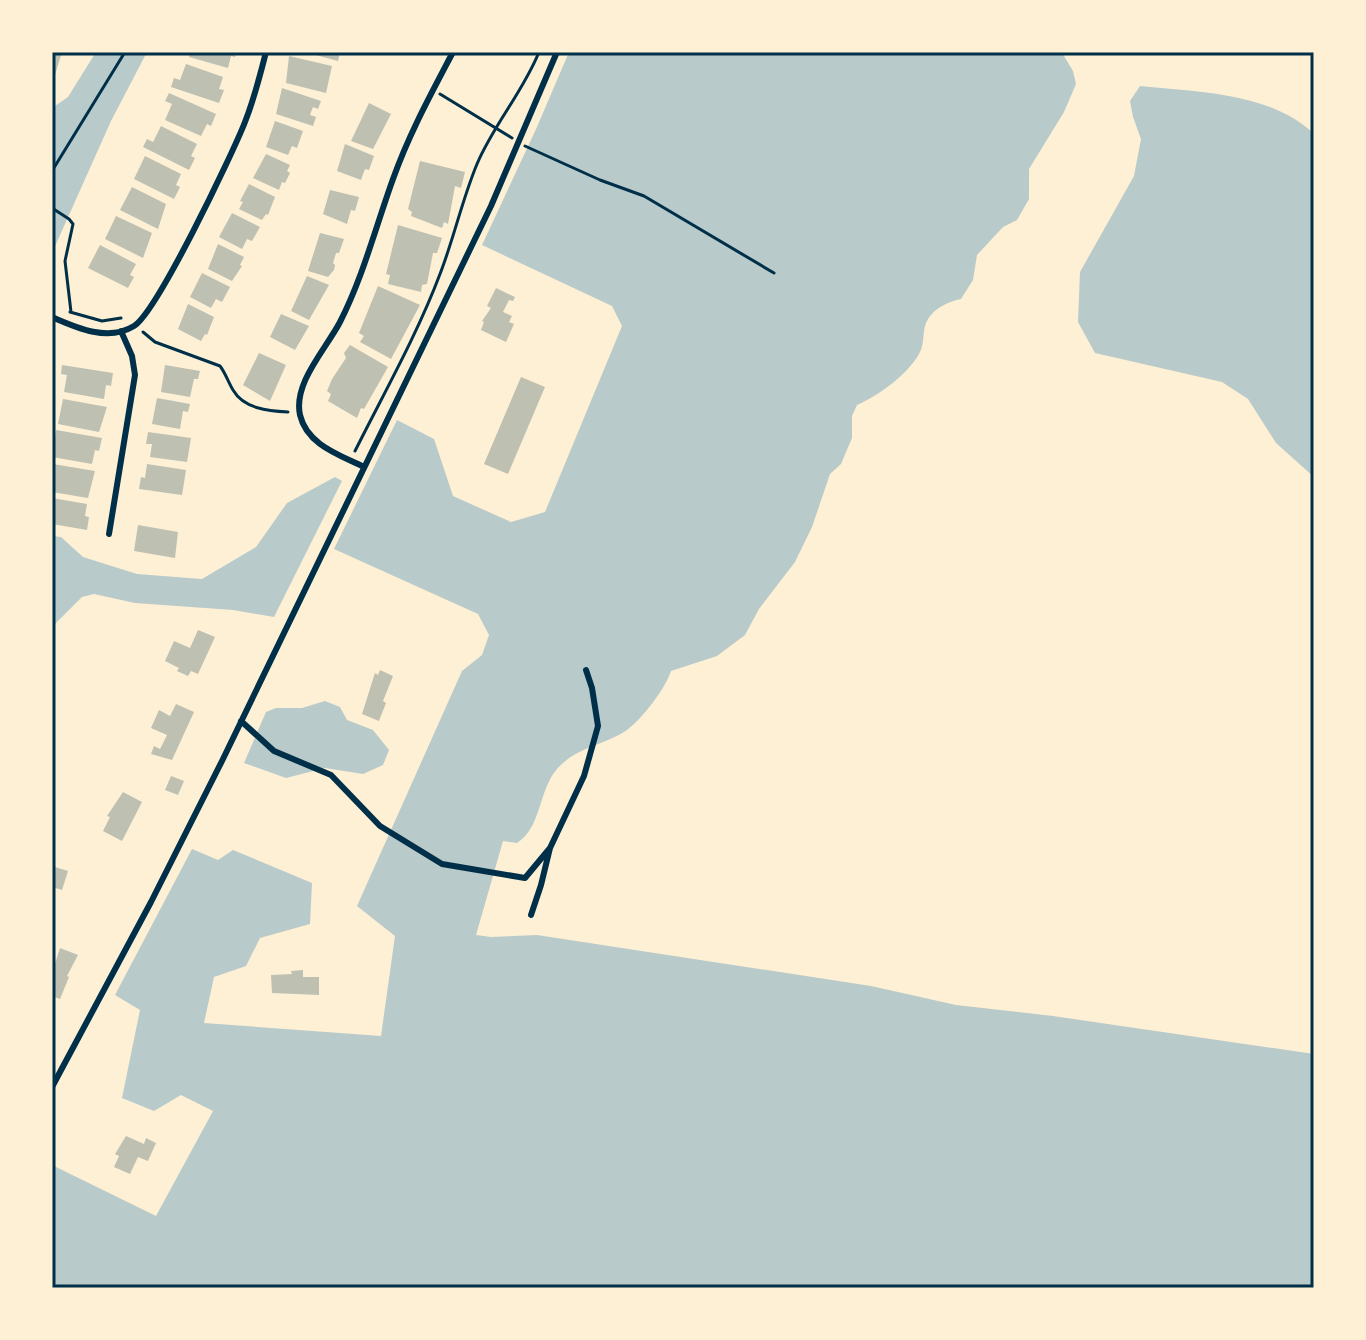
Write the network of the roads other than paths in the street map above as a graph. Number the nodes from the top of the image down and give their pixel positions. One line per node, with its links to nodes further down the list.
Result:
1 (266, 52): 5 (street)
2 (453, 52): 6 (street)
3 (557, 52): 6 (street)
4 (52, 317): 5 (street)
5 (121, 331): 7 (street)
6 (364, 467): 9 (street)
7 (109, 534)
8 (586, 670): 10 (street)
9 (241, 721): 10 (street); 12 (street)
10 (550, 848): 11 (street)
11 (531, 915)
12 (52, 1087)

